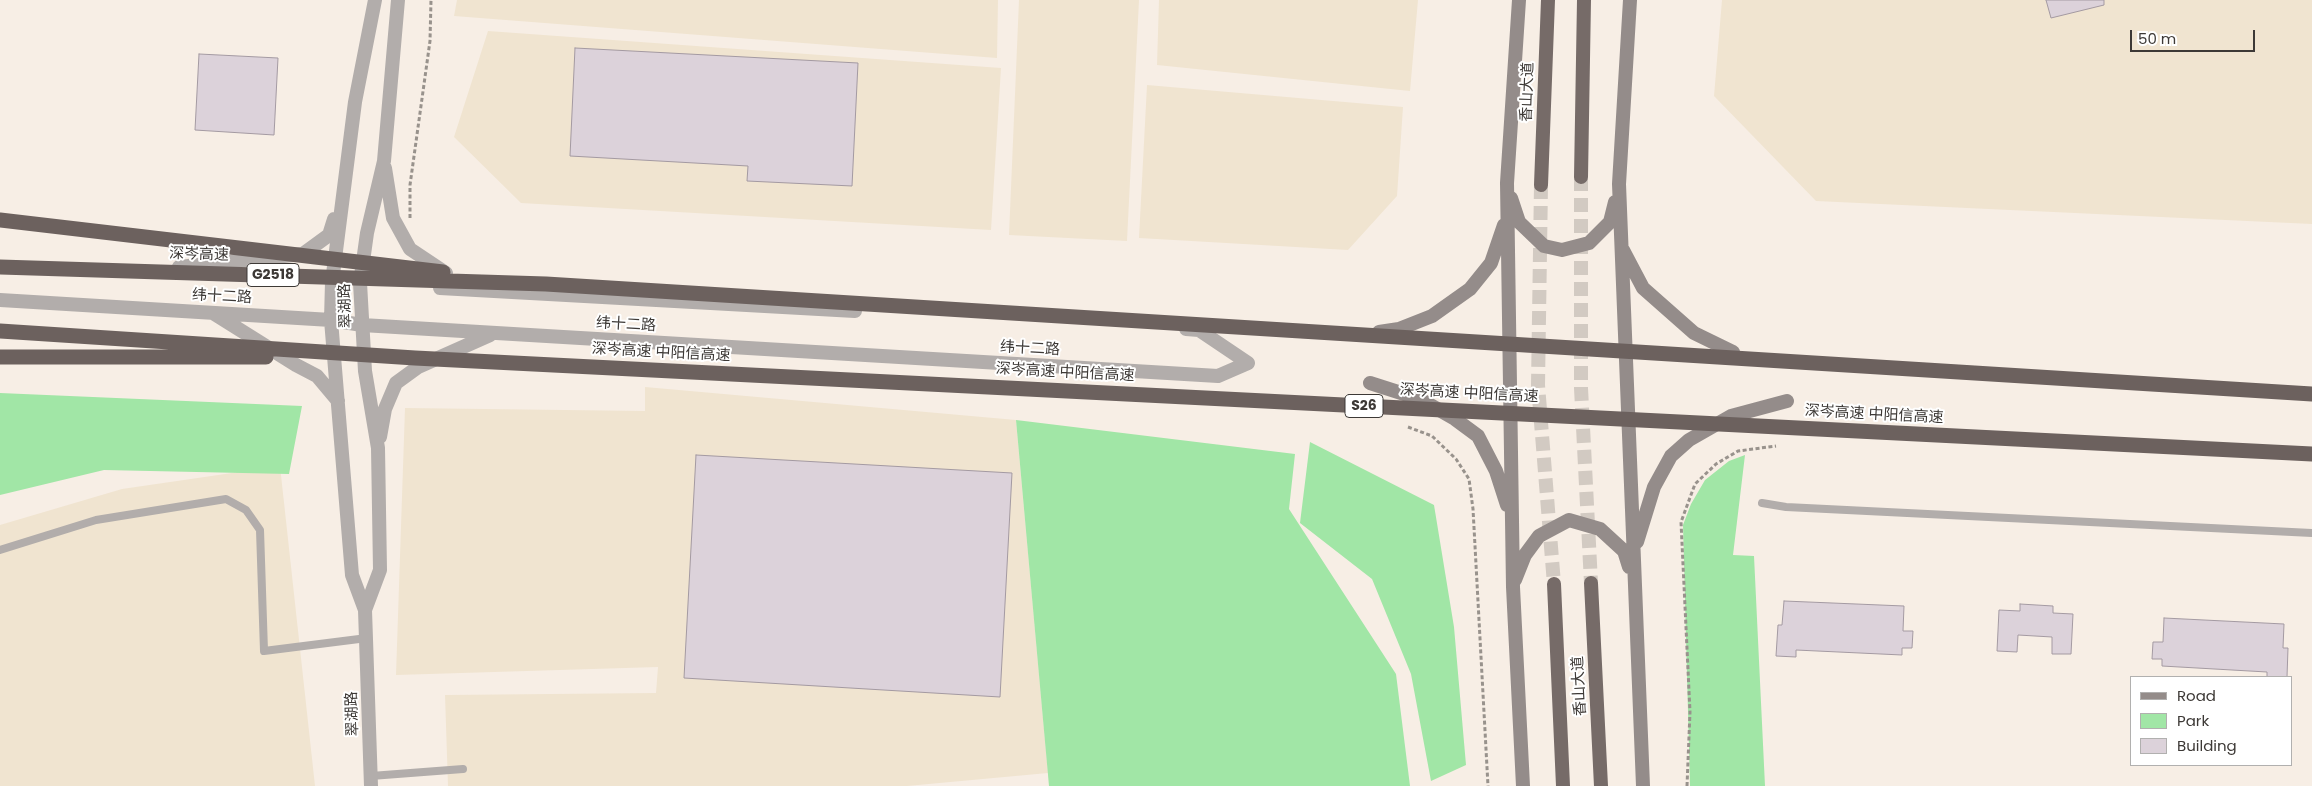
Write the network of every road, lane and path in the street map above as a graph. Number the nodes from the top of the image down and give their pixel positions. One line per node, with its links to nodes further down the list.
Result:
1 (375, 0): 10 (street, 翠湖路)
2 (398, 0): 8 (street, 翠湖路)
3 (432, 0): 16 (path)
4 (1519, 0): 11 (main road)
5 (1548, 0): 13 (highway, 香山大道)
6 (1584, 0): 9 (highway)
7 (1630, 0): 12 (main road)
8 (384, 161): 21 (street, 翠湖路); 23 (street)
9 (1581, 177)
10 (345, 180): 19 (street); 20 (street, 翠湖路)
11 (1507, 183): 12 (main road); 14 (main road)
12 (1619, 184): 17 (main road)
13 (1541, 185)
14 (1507, 215): 30 (main road); 43 (main road)
15 (0, 220): 22 (highway, bridge)
16 (410, 221)
17 (1621, 246): 31 (main road); 46 (main road)
18 (0, 265): 19 (street); 22 (highway, 深岑高速 / G2518, bridge)
19 (142, 271): 20 (street)
20 (332, 282): 21 (street); 26 (street, 翠湖路)
21 (360, 284): 23 (street); 27 (street, 翠湖路)
22 (546, 284): 35 (highway, bridge)
23 (474, 290): 29 (street, 纬十二路)
24 (0, 300): 25 (street, 纬十二路)
25 (213, 313): 26 (street, 纬十二路); 36 (street)
26 (331, 320): 27 (street, 纬十二路); 36 (street, 翠湖路)
27 (362, 325): 29 (street, 纬十二路); 40 (street, 翠湖路)
28 (0, 331): 33 (highway, bridge)
29 (494, 333): 40 (street)
30 (1346, 337)
31 (1733, 352)
32 (0, 357): 33 (highway, bridge)
33 (416, 358): 41 (highway, 深岑高速 中阳信高速 / S26, bridge)
34 (1370, 383): 43 (main road)
35 (2312, 394)
36 (338, 400): 51 (street, 翠湖路)
37 (1787, 401): 46 (main road)
38 (1408, 427): 55 (path)
39 (1776, 446): 60 (path)
40 (378, 448): 51 (street, 翠湖路)
41 (2312, 454)
42 (1762, 504): 44 (lane)
43 (1512, 519): 50 (main road)
44 (2312, 533)
45 (0, 550): 52 (lane)
46 (1633, 557): 47 (main road)
47 (1634, 582): 50 (main road); 59 (main road)
48 (1591, 583): 58 (highway, 香山大道)
49 (1554, 584): 57 (highway, 香山大道)
50 (1513, 587): 56 (main road)
51 (365, 610): 52 (street, 翠湖路)
52 (367, 638): 54 (street, 翠湖路)
53 (463, 769): 54 (lane)
54 (371, 781)
55 (1488, 786)
56 (1523, 786)
57 (1563, 786)
58 (1601, 786)
59 (1644, 786)
60 (1687, 786)

